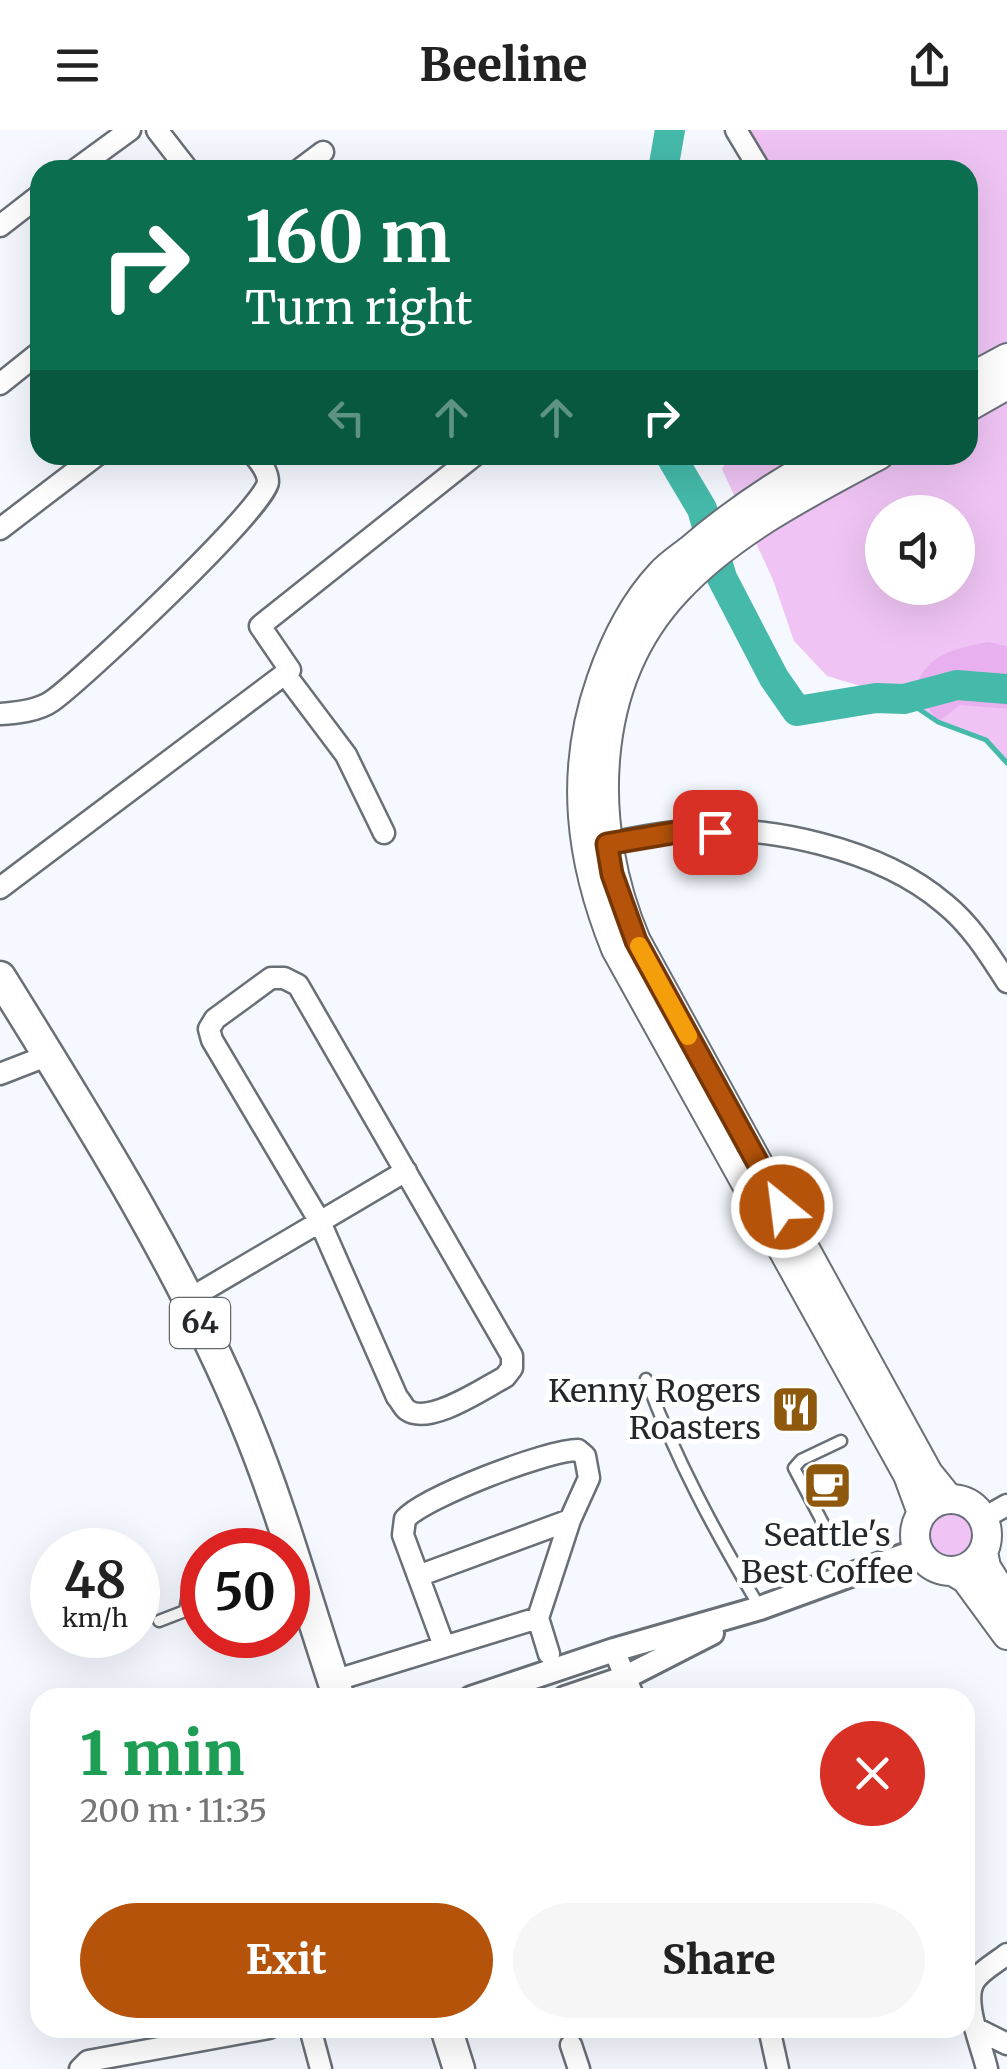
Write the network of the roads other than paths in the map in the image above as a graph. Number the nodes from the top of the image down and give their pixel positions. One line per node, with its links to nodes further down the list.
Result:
1 (130, 130): 5 (street)
2 (157, 130): 6 (street)
3 (736, 130): 8 (street)
4 (323, 152): 7 (street)
5 (89, 160)
6 (180, 160)
7 (312, 160)
8 (754, 160)
9 (30, 204): 10 (street)
10 (0, 226)
11 (1007, 358): 13 (main road)
12 (30, 360): 14 (street)
13 (978, 374)
14 (0, 384)
15 (1007, 385): 16 (main road)
16 (978, 401)
17 (84, 465): 23 (street)
18 (262, 465): 25 (street)
19 (461, 465): 24 (street)
20 (811, 465): 22 (main road)
21 (860, 465): 22 (main road)
22 (734, 527): 27 (main road)
23 (0, 529)
24 (285, 674): 26 (street); 28 (street)
25 (0, 714)
26 (384, 833)
27 (596, 846): 30 (street); 38 (main road); 40 (main road)
28 (0, 888)
29 (0, 977): 31 (main road, 64)
30 (1007, 982)
31 (49, 1056): 32 (street); 35 (main road, 64)
32 (0, 1074)
33 (406, 1172): 34 (street); 34 (street); 34 (street)
34 (320, 1222): 35 (street)
35 (190, 1299): 42 (main road, 64)
36 (646, 1379): 49 (lane)
37 (842, 1441): 43 (lane)
38 (949, 1499): 39 (main road); 40 (main road)
39 (995, 1512): 45 (main road)
40 (922, 1514): 44 (main road)
41 (570, 1520): 47 (street); 47 (street); 51 (street)
42 (279, 1528)
43 (826, 1529)
44 (919, 1550): 46 (main road); 49 (street)
45 (983, 1552): 46 (main road); 48 (main road)
46 (953, 1570): 52 (main road)
47 (418, 1576): 53 (street)
48 (1007, 1601)
49 (760, 1608): 54 (street); 59 (street)
50 (310, 1617): 56 (main road, 64)
51 (538, 1618): 53 (street); 55 (street)
52 (1007, 1635)
53 (444, 1646): 57 (street)
54 (614, 1650): 58 (street); 59 (street)
55 (549, 1654)
56 (336, 1688)
57 (339, 1688)
58 (501, 1688)
59 (629, 1688)
60 (1007, 1954): 61 (street)
61 (975, 1979)
62 (975, 2028): 68 (street); 74 (street)
63 (214, 2038): 69 (street)
64 (313, 2038): 70 (street)
65 (449, 2038): 71 (main road)
66 (771, 2038): 73 (street)
67 (571, 2044): 72 (street)
68 (1007, 2044)
69 (80, 2069)
70 (321, 2069)
71 (459, 2069)
72 (579, 2069)
73 (778, 2069)
74 (987, 2069)

